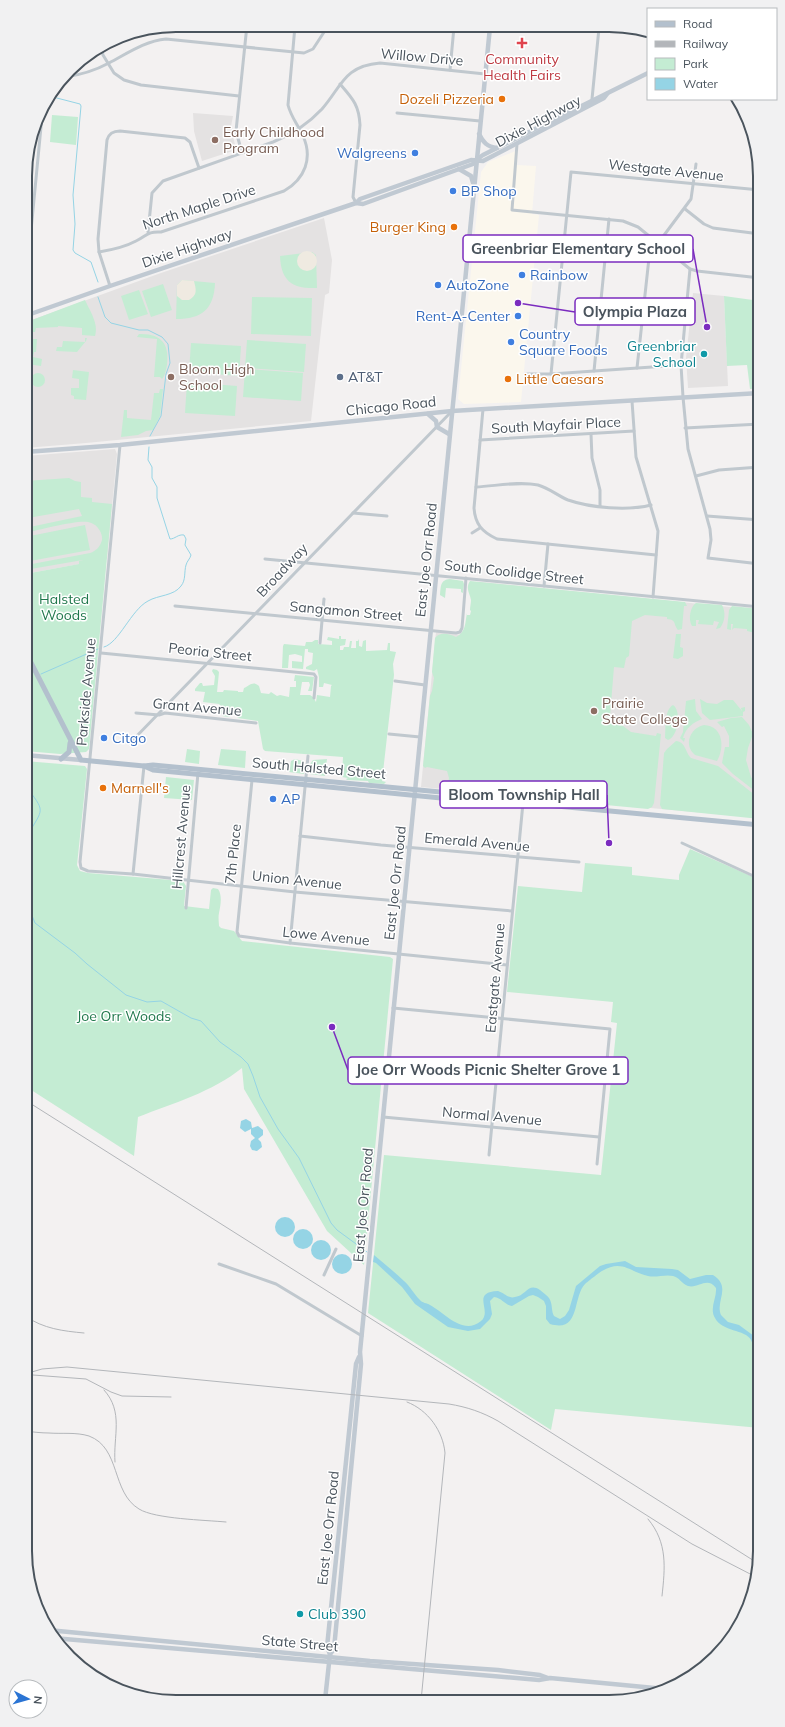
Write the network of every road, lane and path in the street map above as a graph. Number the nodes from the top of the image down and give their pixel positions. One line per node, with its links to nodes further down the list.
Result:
1 (246, 32): 7 (street)
2 (295, 32): 9 (street)
3 (324, 32): 9 (street)
4 (454, 32): 11 (street)
5 (489, 32): 12 (street, East Joe Orr Road)
6 (600, 32): 18 (street)
7 (244, 47): 9 (street); 10 (street); 17 (street)
8 (102, 52): 10 (street)
9 (293, 52): 22 (street)
10 (108, 64): 14 (street); 17 (street)
11 (450, 70): 12 (street, Willow Drive); 15 (street, Willow Drive)
12 (485, 74): 20 (street, East Joe Orr Road)
13 (647, 74): 16 (street, Dixie Highway)
14 (73, 75)
15 (340, 84): 22 (street, Willow Drive); 34 (street)
16 (607, 94): 18 (street, Dixie Highway); 24 (street, Dixie Highway)
17 (239, 96): 26 (street)
18 (592, 100): 25 (street, Dixie Highway)
19 (397, 112): 20 (street)
20 (480, 121): 23 (street, East Joe Orr Road)
21 (42, 125): 38 (street)
22 (299, 128): 26 (street, Willow Drive); 39 (street, North Maple Drive)
23 (479, 134): 25 (street); 27 (street, East Joe Orr Road)
24 (517, 144): 27 (street, Dixie Highway); 36 (street)
25 (498, 148): 27 (street, Dixie Highway)
26 (242, 153): 29 (street, Willow Drive)
27 (476, 160): 30 (street, Dixie Highway); 31 (street, East Joe Orr Road); 34 (street, Dixie Highway)
28 (696, 164): 32 (street)
29 (200, 168): 39 (street, Willow Drive); 42 (street)
30 (459, 169): 31 (street); 34 (street, Dixie Highway)
31 (474, 183): 56 (street, East Joe Orr Road)
32 (694, 184): 33 (street, Westgate Avenue); 35 (street); 36 (street, Westgate Avenue)
33 (753, 189)
34 (356, 203): 45 (street, Dixie Highway)
35 (685, 209): 40 (street); 41 (street)
36 (566, 215): 37 (street); 51 (street)
37 (609, 219): 41 (street); 49 (street)
38 (32, 224)
39 (148, 232): 42 (street, North Maple Drive)
40 (753, 233)
41 (659, 243): 43 (street); 48 (street)
42 (99, 252): 45 (street)
43 (690, 269): 44 (street); 47 (street)
44 (753, 277)
45 (110, 286): 46 (street, Dixie Highway)
46 (32, 314)
47 (681, 365): 48 (street); 53 (street)
48 (637, 368): 49 (street)
49 (594, 371): 51 (street)
50 (525, 374): 51 (street)
51 (551, 374)
52 (753, 393): 53 (street, Chicago Road)
53 (683, 397): 54 (street, Chicago Road); 60 (street)
54 (632, 401): 55 (street, Chicago Road); 61 (street)
55 (483, 409): 56 (street, Chicago Road); 64 (street)
56 (452, 411): 57 (street, Chicago Road); 59 (street, Broadway); 62 (street, East Joe Orr Road)
57 (428, 414): 59 (street); 65 (street, Chicago Road)
58 (753, 424): 60 (street)
59 (437, 426): 62 (street); 72 (street, Broadway)
60 (685, 428): 68 (street)
61 (634, 431): 63 (street, South Mayfair Place); 70 (street)
62 (450, 434): 83 (street, East Joe Orr Road)
63 (591, 434): 64 (street, South Mayfair Place); 71 (street)
64 (480, 440): 69 (street)
65 (120, 445): 66 (street, Chicago Road); 94 (street, Parkside Avenue)
66 (32, 451)
67 (753, 468): 68 (street)
68 (696, 476): 74 (street)
69 (476, 486): 71 (street); 76 (street)
70 (650, 505): 71 (street); 79 (street)
71 (600, 506)
72 (353, 512): 73 (street); 81 (street, Broadway)
73 (387, 516)
74 (707, 516): 75 (street); 82 (street)
75 (753, 519)
76 (480, 528): 77 (street); 78 (street)
77 (472, 533)
78 (548, 544): 79 (street); 85 (street)
79 (656, 554): 86 (street)
80 (265, 559): 81 (street, South Coolidge Street)
81 (303, 562): 83 (street, South Coolidge Street); 90 (street, Broadway)
82 (753, 563)
83 (436, 575): 84 (street, South Coolidge Street); 92 (street, East Joe Orr Road)
84 (466, 578): 85 (street, South Coolidge Street); 92 (street, Sangamon Street)
85 (544, 586): 86 (street, South Coolidge Street)
86 (652, 597): 89 (street, South Coolidge Street)
87 (324, 599): 91 (street)
88 (175, 606): 90 (street, Sangamon Street)
89 (753, 606)
90 (256, 614): 91 (street, Sangamon Street); 95 (street, Broadway)
91 (322, 620): 92 (street, Sangamon Street); 93 (street)
92 (430, 631): 98 (street, East Joe Orr Road)
93 (320, 644)
94 (101, 653): 95 (street, Peoria Street); 111 (street, Parkside Avenue)
95 (208, 663): 99 (street, Peoria Street); 101 (street, Broadway)
96 (32, 665): 105 (main road)
97 (395, 681): 98 (street)
98 (425, 684): 104 (street, East Joe Orr Road)
99 (314, 698)
100 (136, 712): 101 (street, Grant Avenue)
101 (159, 714): 102 (street, Grant Avenue); 106 (street, Broadway)
102 (256, 723)
103 (389, 734): 104 (street)
104 (420, 737): 117 (street, East Joe Orr Road)
105 (70, 740): 109 (main road); 110 (main road)
106 (130, 743)
107 (308, 756): 116 (street)
108 (32, 757): 109 (street, South Halsted Street)
109 (61, 759): 110 (street, South Halsted Street)
110 (81, 760): 111 (main road, South Halsted Street)
111 (91, 761): 112 (main road, South Halsted Street); 127 (street, Parkside Avenue)
112 (144, 766): 113 (main road, South Halsted Street); 128 (street)
113 (198, 772): 114 (main road, South Halsted Street); 115 (main road, South Halsted Street); 130 (street, Hillcrest Avenue)
114 (252, 774): 115 (street, 7th Place); 116 (main road, South Halsted Street)
115 (252, 780): 116 (main road, South Halsted Street); 131 (street, 7th Place)
116 (306, 782): 117 (main road, South Halsted Street); 118 (main road, South Halsted Street); 122 (street)
117 (415, 789): 118 (street, East Joe Orr Road); 119 (main road, South Halsted Street)
118 (414, 796): 119 (main road, South Halsted Street); 124 (street, East Joe Orr Road)
119 (492, 800): 120 (main road, South Halsted Street)
120 (523, 803): 121 (main road, South Halsted Street); 125 (street, Eastgate Avenue)
121 (753, 825)
122 (300, 836): 124 (street, Emerald Avenue); 132 (street)
123 (682, 843): 129 (street)
124 (409, 847): 125 (street, Emerald Avenue); 133 (street, East Joe Orr Road)
125 (517, 857): 126 (street, Emerald Avenue); 135 (street, Eastgate Avenue)
126 (579, 862)
127 (81, 868): 128 (street, Union Avenue)
128 (133, 874): 130 (street, Union Avenue)
129 (753, 875)
130 (188, 880): 131 (street, Union Avenue); 134 (street, Hillcrest Avenue)
131 (241, 886): 132 (street, Union Avenue); 136 (street, 7th Place)
132 (295, 892): 133 (street, Union Avenue); 137 (street)
133 (404, 901): 135 (street, Union Avenue); 138 (street, East Joe Orr Road)
134 (186, 908)
135 (512, 911): 139 (street, Eastgate Avenue)
136 (239, 936): 137 (street, Lowe Avenue)
137 (290, 943): 138 (street, Lowe Avenue)
138 (399, 955): 139 (street, Lowe Avenue); 140 (street, East Joe Orr Road)
139 (507, 966): 141 (street, Eastgate Avenue)
140 (393, 1008): 141 (street); 142 (street, East Joe Orr Road)
141 (502, 1019): 143 (street, Eastgate Avenue); 144 (street)
142 (388, 1063): 143 (street); 145 (street, East Joe Orr Road)
143 (497, 1072): 144 (street); 146 (street, Eastgate Avenue)
144 (605, 1083): 147 (street)
145 (383, 1117): 146 (street, Normal Avenue); 153 (street, East Joe Orr Road)
146 (491, 1127): 147 (street, Normal Avenue); 148 (street, Eastgate Avenue)
147 (599, 1137): 149 (street)
148 (489, 1155)
149 (597, 1164)
150 (336, 1249): 152 (street)
151 (219, 1264): 153 (street)
152 (324, 1275)
153 (362, 1336): 156 (street, East Joe Orr Road)
154 (56, 1631): 156 (street, State Street)
155 (62, 1639): 157 (street, State Street)
156 (330, 1656): 157 (street, East Joe Orr Road); 158 (street, State Street)
157 (329, 1663): 158 (street, State Street); 160 (street, East Joe Orr Road)
158 (550, 1678): 159 (street, State Street)
159 (653, 1688)
160 (326, 1695)

